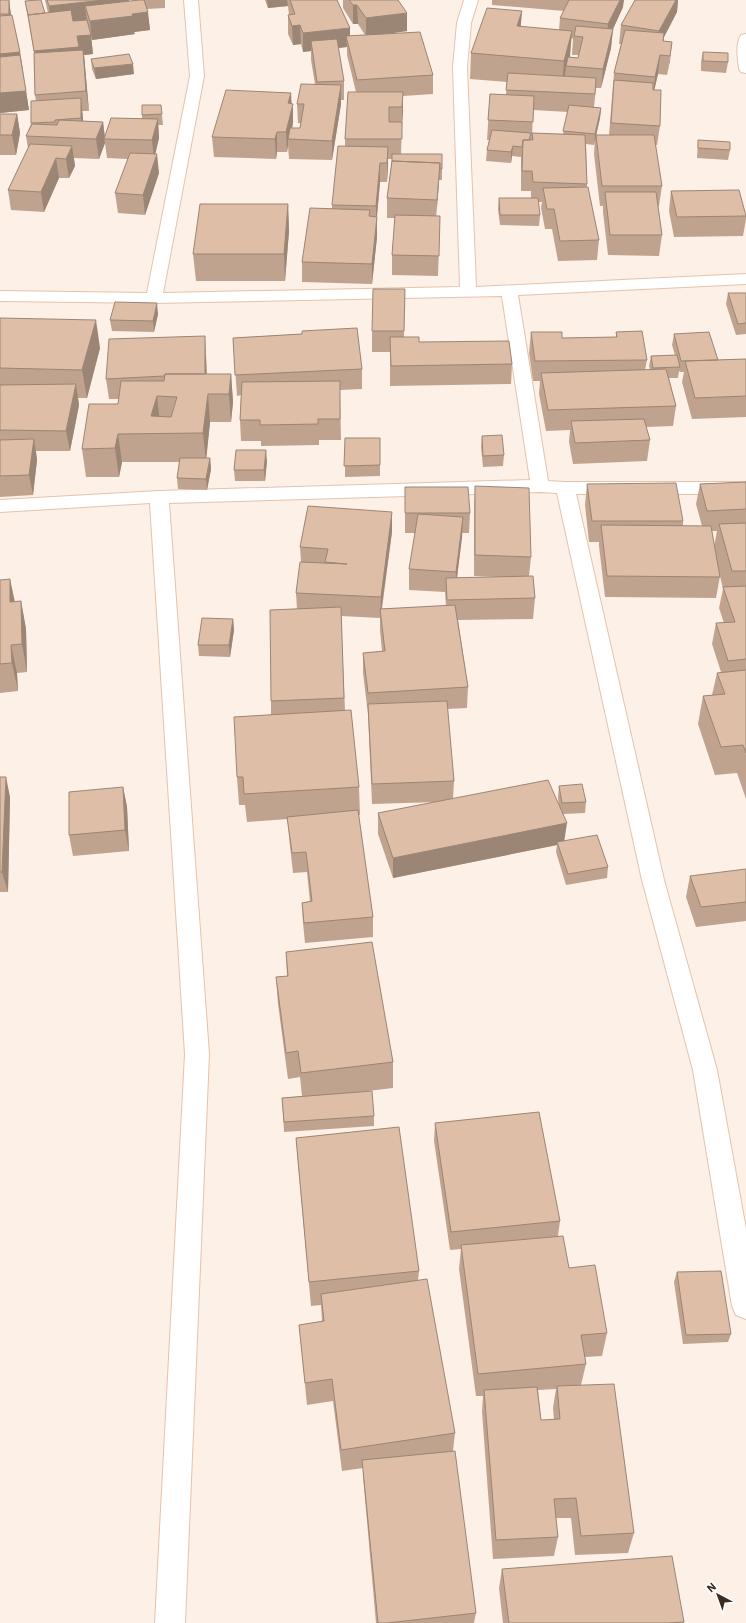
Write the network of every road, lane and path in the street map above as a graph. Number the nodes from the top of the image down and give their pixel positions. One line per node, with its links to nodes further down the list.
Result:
1 (191, 0): 9 (street)
2 (471, 0): 7 (street)
3 (746, 38): 4 (street)
4 (746, 69)
5 (746, 279): 6 (street)
6 (509, 291): 7 (street); 10 (street)
7 (468, 292): 9 (street)
8 (0, 296): 9 (street)
9 (154, 298)
10 (540, 486): 11 (street); 13 (street)
11 (565, 488): 12 (street); 15 (street)
12 (746, 488)
13 (159, 497): 14 (street); 16 (street)
14 (0, 506)
15 (746, 1306)
16 (170, 1623)

